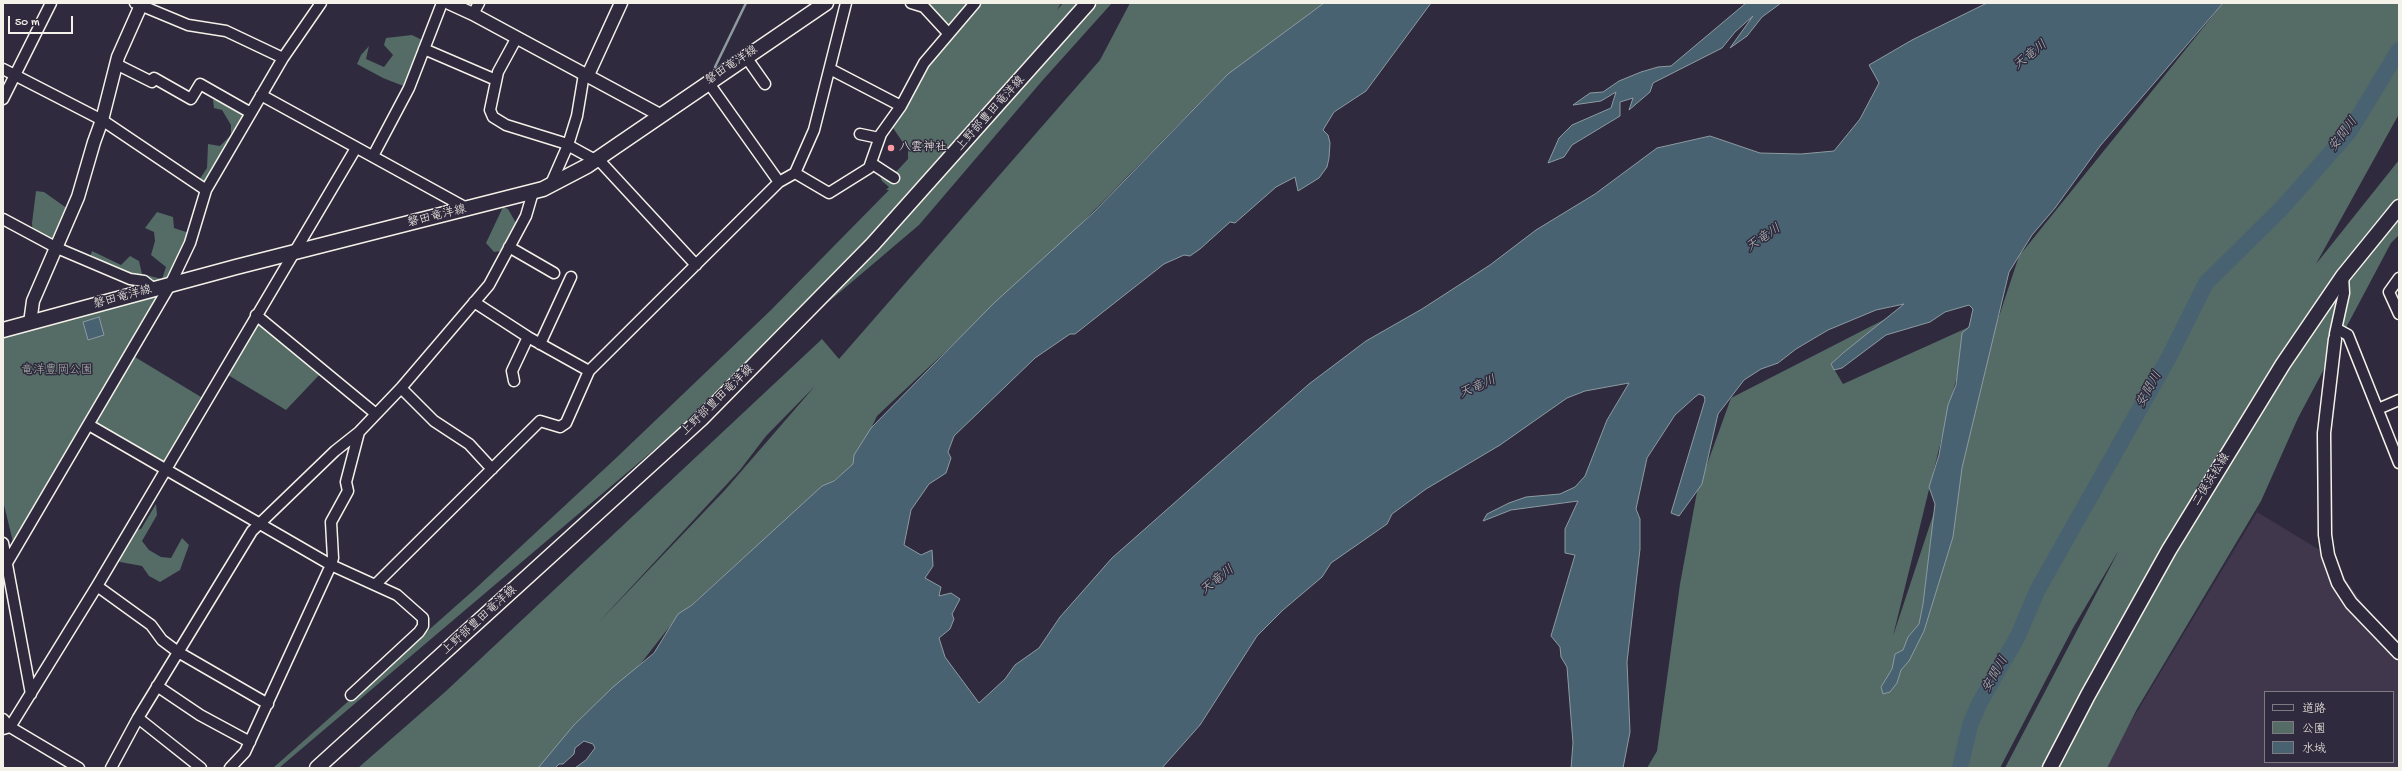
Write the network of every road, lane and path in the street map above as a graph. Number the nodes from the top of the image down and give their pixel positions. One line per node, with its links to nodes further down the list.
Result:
1 (51, 3): 23 (street)
2 (320, 3): 18 (street)
3 (442, 3): 16 (street)
4 (449, 3): 13 (street)
5 (479, 3): 13 (street)
6 (621, 3): 22 (street)
7 (826, 3): 17 (main road, 磐田竜洋線)
8 (846, 3): 21 (street)
9 (911, 3): 14 (street)
10 (975, 3): 14 (street)
11 (1088, 3): 97 (main road, 上野部豊田竜洋線)
12 (139, 4): 18 (street); 19 (street)
13 (473, 14): 15 (street)
14 (948, 33): 29 (street)
15 (516, 39): 22 (street); 24 (street)
16 (424, 49): 24 (street); 37 (street)
17 (746, 57): 25 (main road, 磐田竜洋線); 26 (street)
18 (283, 58): 27 (street)
19 (116, 64): 30 (street); 32 (street)
20 (3, 69): 23 (street)
21 (830, 69): 29 (street); 40 (street)
22 (586, 74): 31 (street); 35 (street)
23 (15, 76): 28 (street); 32 (street)
24 (496, 80): 35 (street)
25 (708, 82): 31 (main road, 磐田竜洋線); 42 (street)
26 (765, 84)
27 (262, 95): 30 (street); 36 (street)
28 (3, 98)
29 (901, 106): 34 (street)
30 (251, 113): 44 (street)
31 (660, 115): 38 (main road, 磐田竜洋線)
32 (102, 120): 44 (street); 50 (street)
33 (860, 134): 34 (street)
34 (879, 138): 39 (street)
35 (568, 145): 38 (street); 43 (street)
36 (356, 148): 37 (street); 51 (street)
37 (373, 156): 47 (street)
38 (596, 159): 43 (main road, 磐田竜洋線); 52 (street)
39 (871, 163): 40 (street); 41 (street)
40 (795, 173): 42 (street)
41 (894, 178)
42 (779, 182): 52 (street)
43 (550, 186): 45 (main road, 磐田竜洋線)
44 (206, 190): 57 (street)
45 (533, 192): 47 (main road, 磐田竜洋線); 49 (street)
46 (2399, 207): 54 (main road, 二俣浜松線)
47 (468, 209): 51 (main road, 磐田竜洋線)
48 (3, 219): 50 (street)
49 (509, 247): 53 (street); 59 (street)
50 (58, 248): 58 (street); 62 (street)
51 (292, 254): 57 (main road, 磐田竜洋線); 61 (street)
52 (696, 264): 67 (street)
53 (554, 273)
54 (2343, 276): 64 (street); 98 (main road, 二俣浜松線)
55 (572, 277): 66 (street)
56 (2399, 278): 60 (street)
57 (169, 287): 58 (main road, 磐田竜洋線); 73 (street)
58 (154, 289): 62 (main road, 磐田竜洋線)
59 (474, 302): 65 (street); 69 (street)
60 (2399, 314)
61 (256, 315): 72 (street); 76 (street)
62 (30, 323): 63 (main road, 磐田竜洋線)
63 (3, 330)
64 (2336, 334): 71 (street); 85 (street)
65 (528, 337): 66 (street); 68 (street)
66 (540, 344): 67 (street)
67 (589, 371): 77 (street)
68 (514, 381)
69 (401, 388): 72 (street); 77 (street)
70 (2399, 400): 71 (street)
71 (2378, 409): 75 (street)
72 (376, 414): 74 (street)
73 (89, 425): 76 (street); 80 (street)
74 (359, 432): 78 (street); 81 (street)
75 (2399, 463)
76 (165, 468): 78 (street); 83 (street)
77 (492, 469): 82 (street)
78 (258, 524): 81 (street); 84 (street)
79 (3, 543): 80 (street)
80 (7, 563): 87 (street)
81 (331, 565): 82 (street); 89 (street)
82 (375, 585): 88 (street)
83 (97, 586): 84 (street); 87 (street)
84 (178, 652): 86 (street); 89 (street)
85 (2399, 653)
86 (157, 686): 90 (street); 92 (street)
87 (30, 694): 91 (street)
88 (351, 695)
89 (268, 704): 92 (street)
90 (138, 718): 94 (street); 95 (street)
91 (5, 725): 93 (street)
92 (250, 742): 96 (street)
93 (79, 768)
94 (111, 768)
95 (201, 768)
96 (230, 768)
97 (317, 768)
98 (2050, 768)

